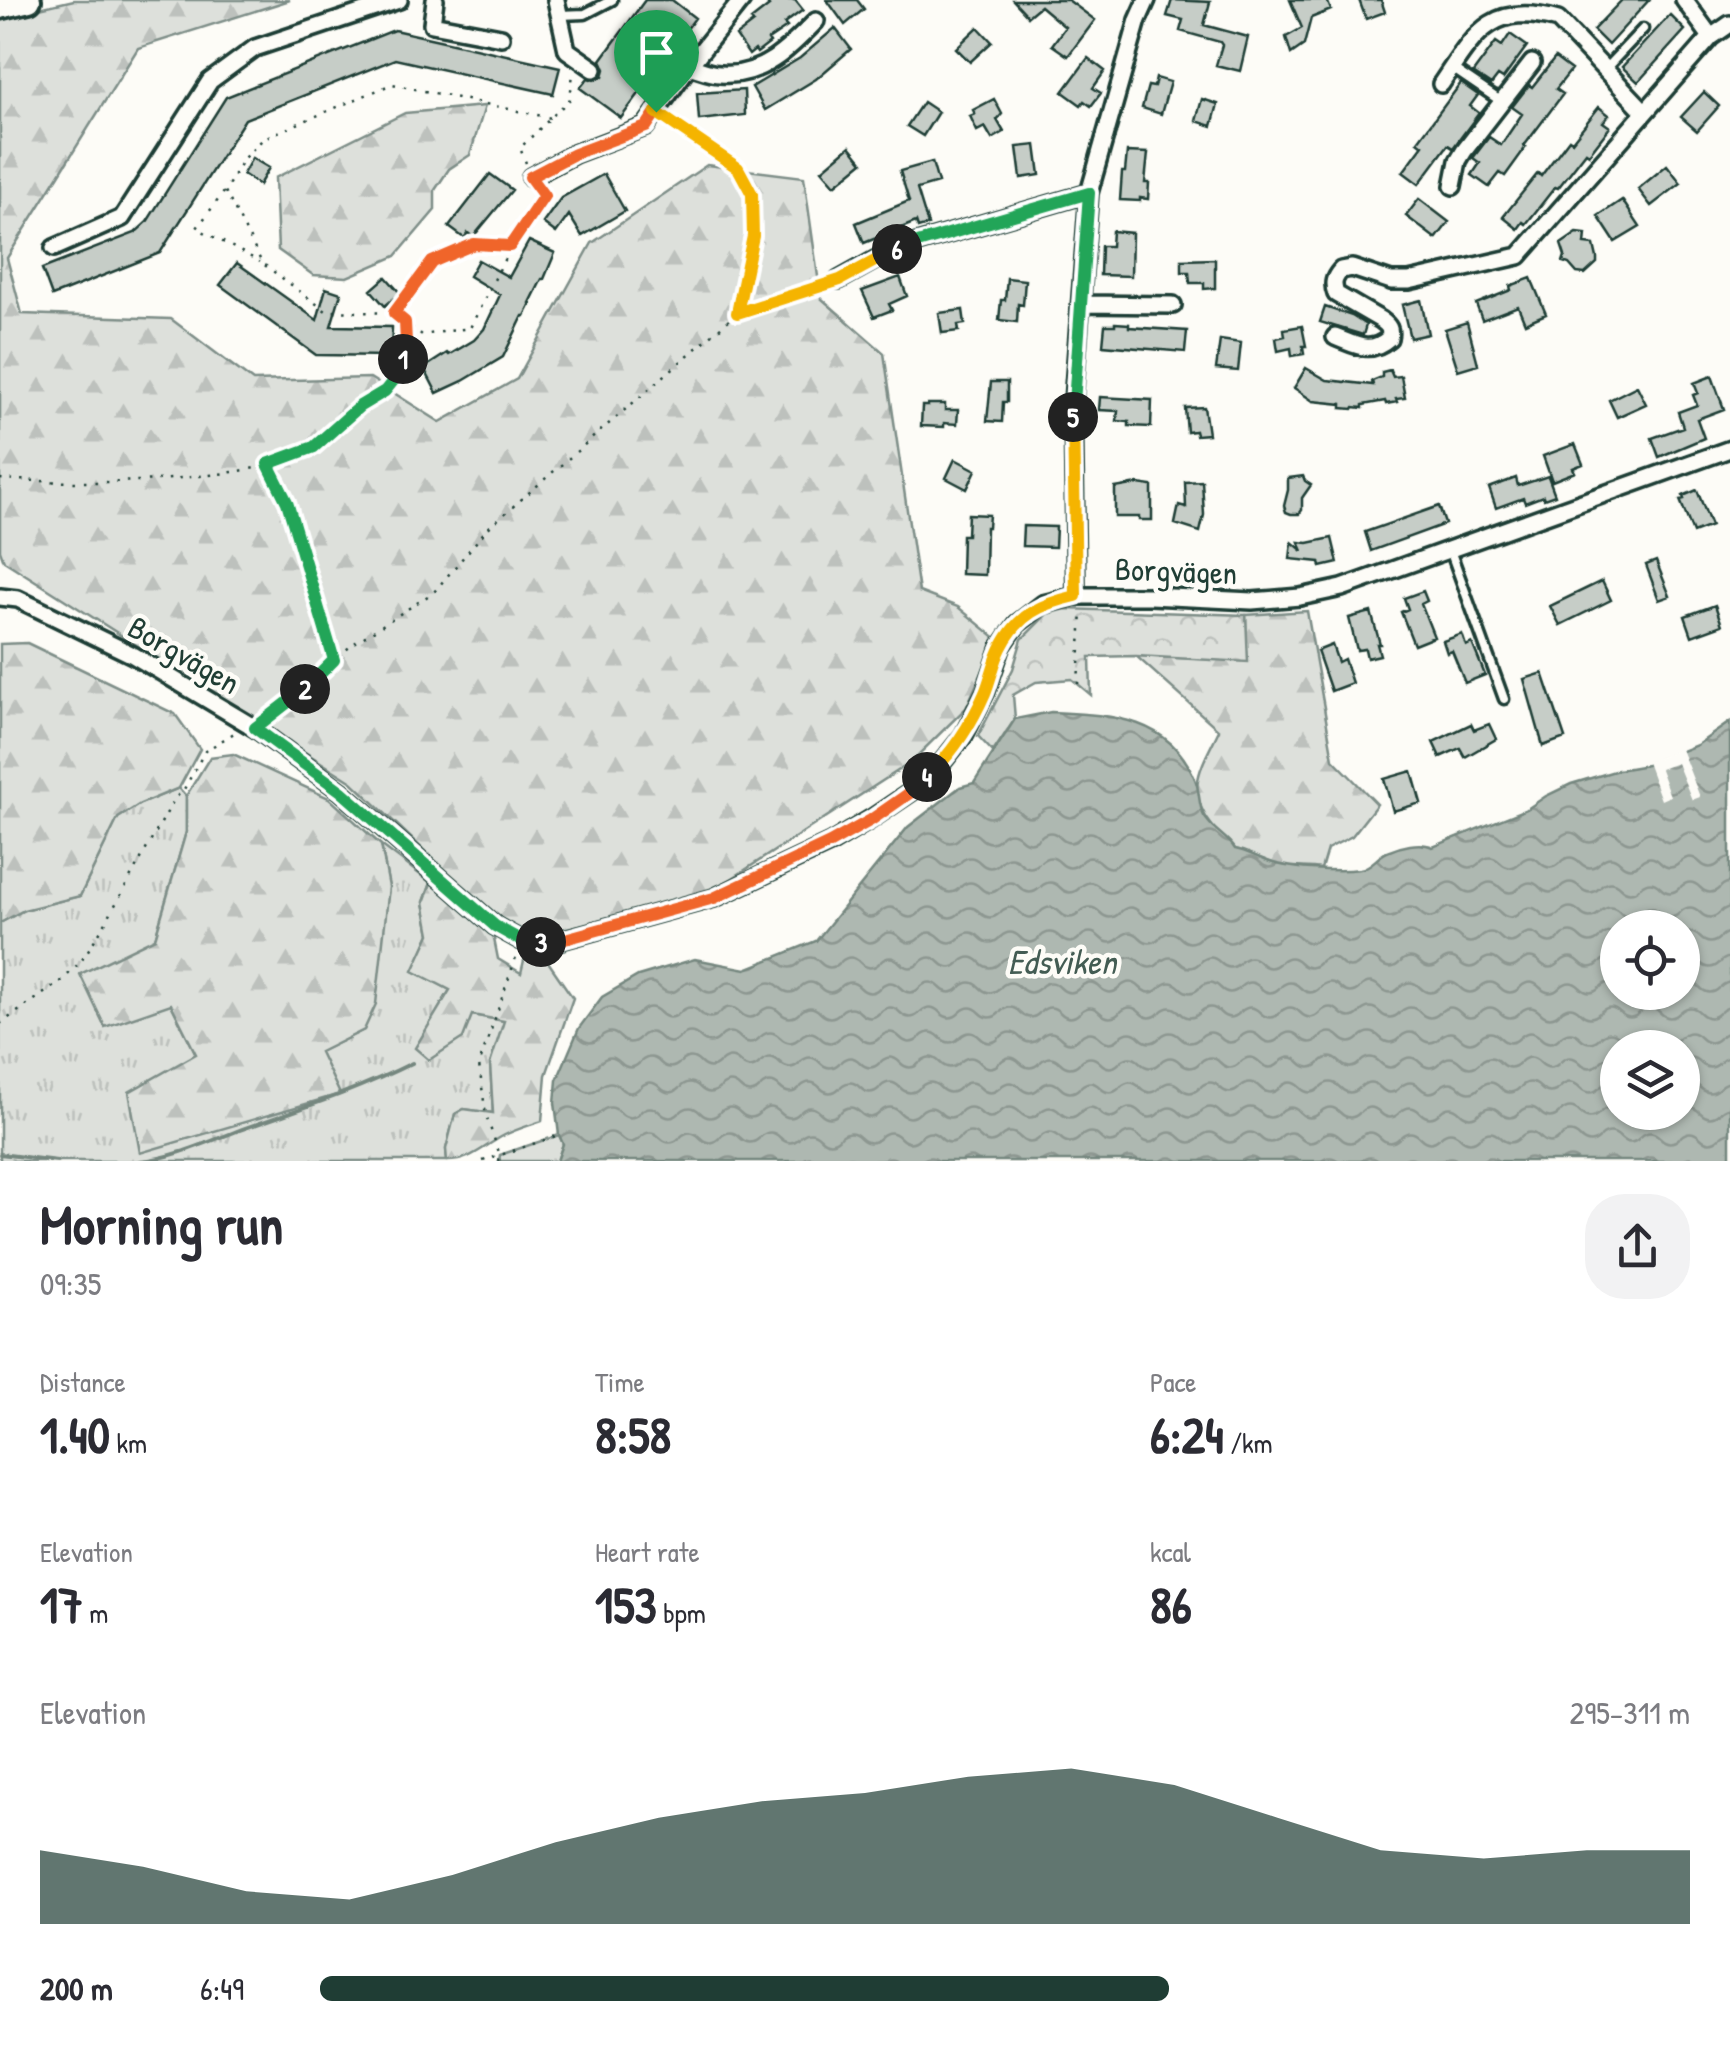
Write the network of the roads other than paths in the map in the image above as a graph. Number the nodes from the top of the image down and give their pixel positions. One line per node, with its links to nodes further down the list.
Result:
1 (29, 0): 8 (main road)
2 (399, 0): 26 (street)
3 (436, 0): 13 (street)
4 (612, 0): 9 (lane)
5 (742, 0): 16 (street)
6 (1147, 0): 25 (street)
7 (1684, 0): 14 (street)
8 (0, 6)
9 (558, 7): 18 (street)
10 (816, 21): 16 (street)
11 (1730, 24): 14 (street)
12 (1643, 29): 19 (lane)
13 (502, 37)
14 (1712, 38): 22 (street)
15 (1532, 63): 21 (street)
16 (689, 66): 23 (street)
17 (1452, 68): 19 (street); 20 (street); 21 (lane)
18 (594, 69)
19 (1605, 69): 22 (street)
20 (1441, 84)
21 (1502, 102): 24 (street)
22 (1645, 112): 30 (street)
23 (530, 177)
24 (1453, 186)
25 (1089, 193): 27 (street); 28 (street)
26 (54, 248)
27 (840, 280)
28 (1080, 304): 29 (street); 33 (street)
29 (1174, 305)
30 (1335, 338)
31 (1730, 449): 32 (street, Borgvägen)
32 (1450, 550): 33 (street, Borgvägen); 35 (lane)
33 (1080, 596): 34 (street, Borgvägen)
34 (0, 597)
35 (1504, 699)

